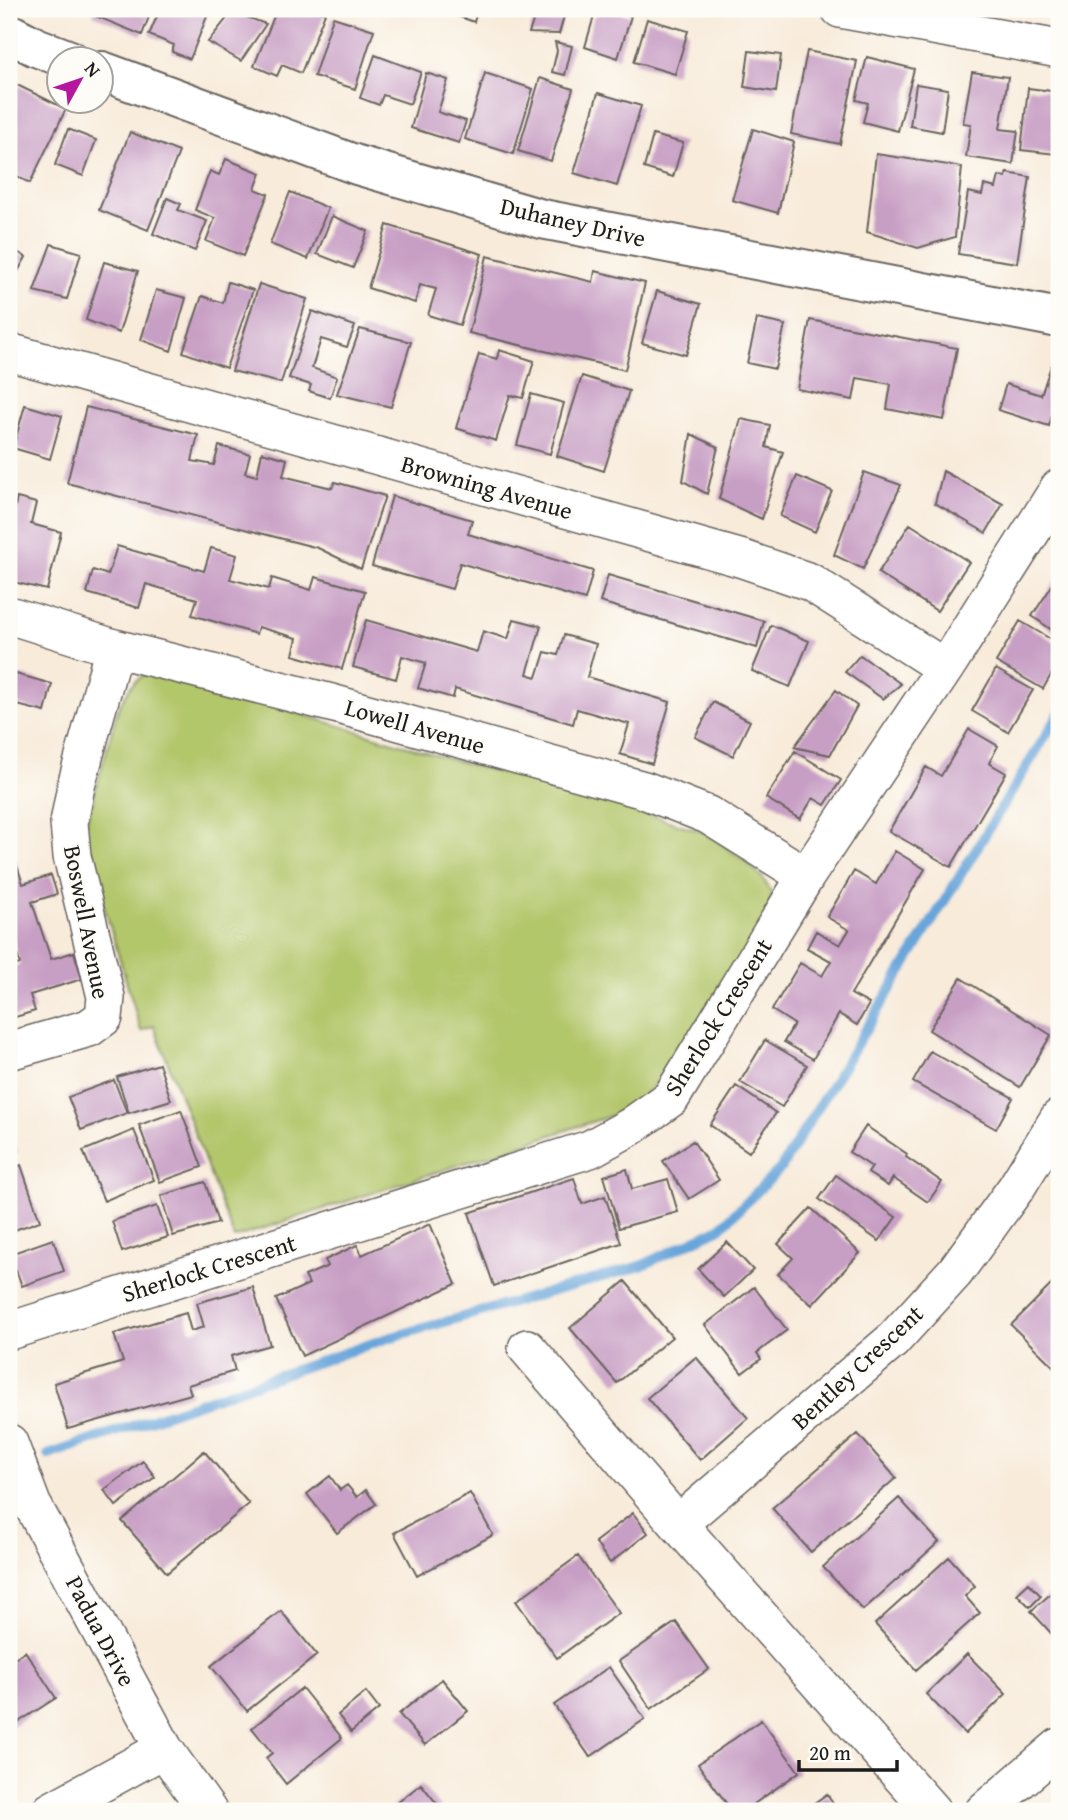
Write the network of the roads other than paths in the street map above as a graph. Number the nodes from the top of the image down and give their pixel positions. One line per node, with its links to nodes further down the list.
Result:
1 (840, 9): 2 (street)
2 (878, 13): 4 (street)
3 (9, 33): 5 (street)
4 (1059, 49)
5 (46, 51)
6 (116, 76): 7 (street, Duhaney Drive)
7 (1059, 318)
8 (9, 352): 12 (street, Browning Avenue)
9 (1059, 488): 12 (street, Sherlock Crescent)
10 (9, 615): 11 (street, Lowell Avenue)
11 (114, 648): 13 (street, Lowell Avenue); 14 (street, Boswell Avenue)
12 (945, 668): 13 (street, Sherlock Crescent)
13 (806, 876): 16 (street, Sherlock Crescent)
14 (9, 1051)
15 (1059, 1118): 19 (street, Bentley Crescent)
16 (9, 1331)
17 (527, 1348): 19 (street)
18 (9, 1443): 21 (street, Padua Drive)
19 (678, 1524): 24 (street)
20 (1059, 1747): 25 (street)
21 (164, 1749): 22 (street); 23 (street, Padua Drive)
22 (51, 1811)
23 (208, 1811)
24 (932, 1811)
25 (984, 1811)

